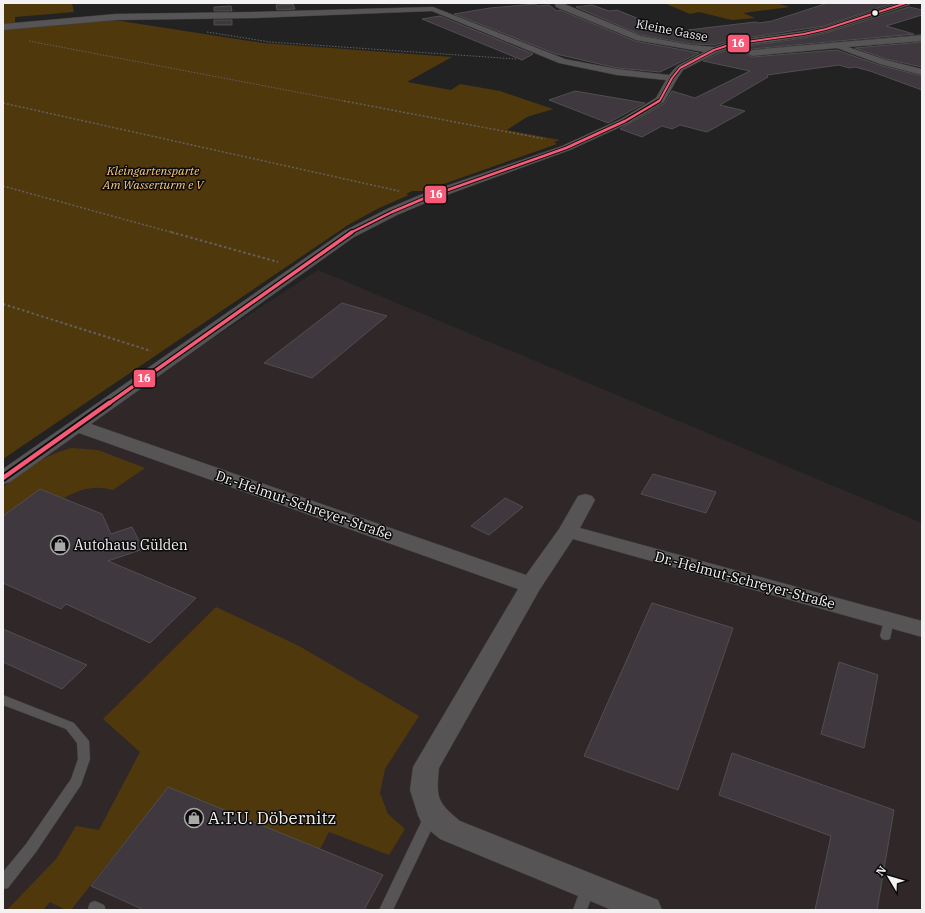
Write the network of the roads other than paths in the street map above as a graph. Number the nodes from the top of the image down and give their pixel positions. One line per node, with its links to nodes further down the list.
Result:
1 (906, 3): 5 (street)
2 (559, 5): 8 (street, Kleine Gasse)
3 (432, 6): 4 (street); 10 (street)
4 (3, 27)
5 (804, 34): 7 (street); 8 (street)
6 (922, 38): 7 (street, Kleine Gasse)
7 (834, 45): 8 (street, Kleine Gasse); 9 (street)
8 (714, 50): 10 (street)
9 (922, 72)
10 (672, 78): 11 (street)
11 (78, 426): 12 (street); 15 (street, Dr.-Helmut-Schreyer-Straße)
12 (3, 478)
13 (585, 500): 14 (street)
14 (568, 531): 15 (street); 16 (street, Dr.-Helmut-Schreyer-Straße)
15 (531, 585): 18 (street)
16 (922, 629)
17 (3, 700): 19 (lane)
18 (432, 815): 20 (street); 21 (lane)
19 (3, 883)
20 (588, 886): 22 (lane); 23 (street)
21 (386, 910)
22 (580, 910)
23 (647, 910)

